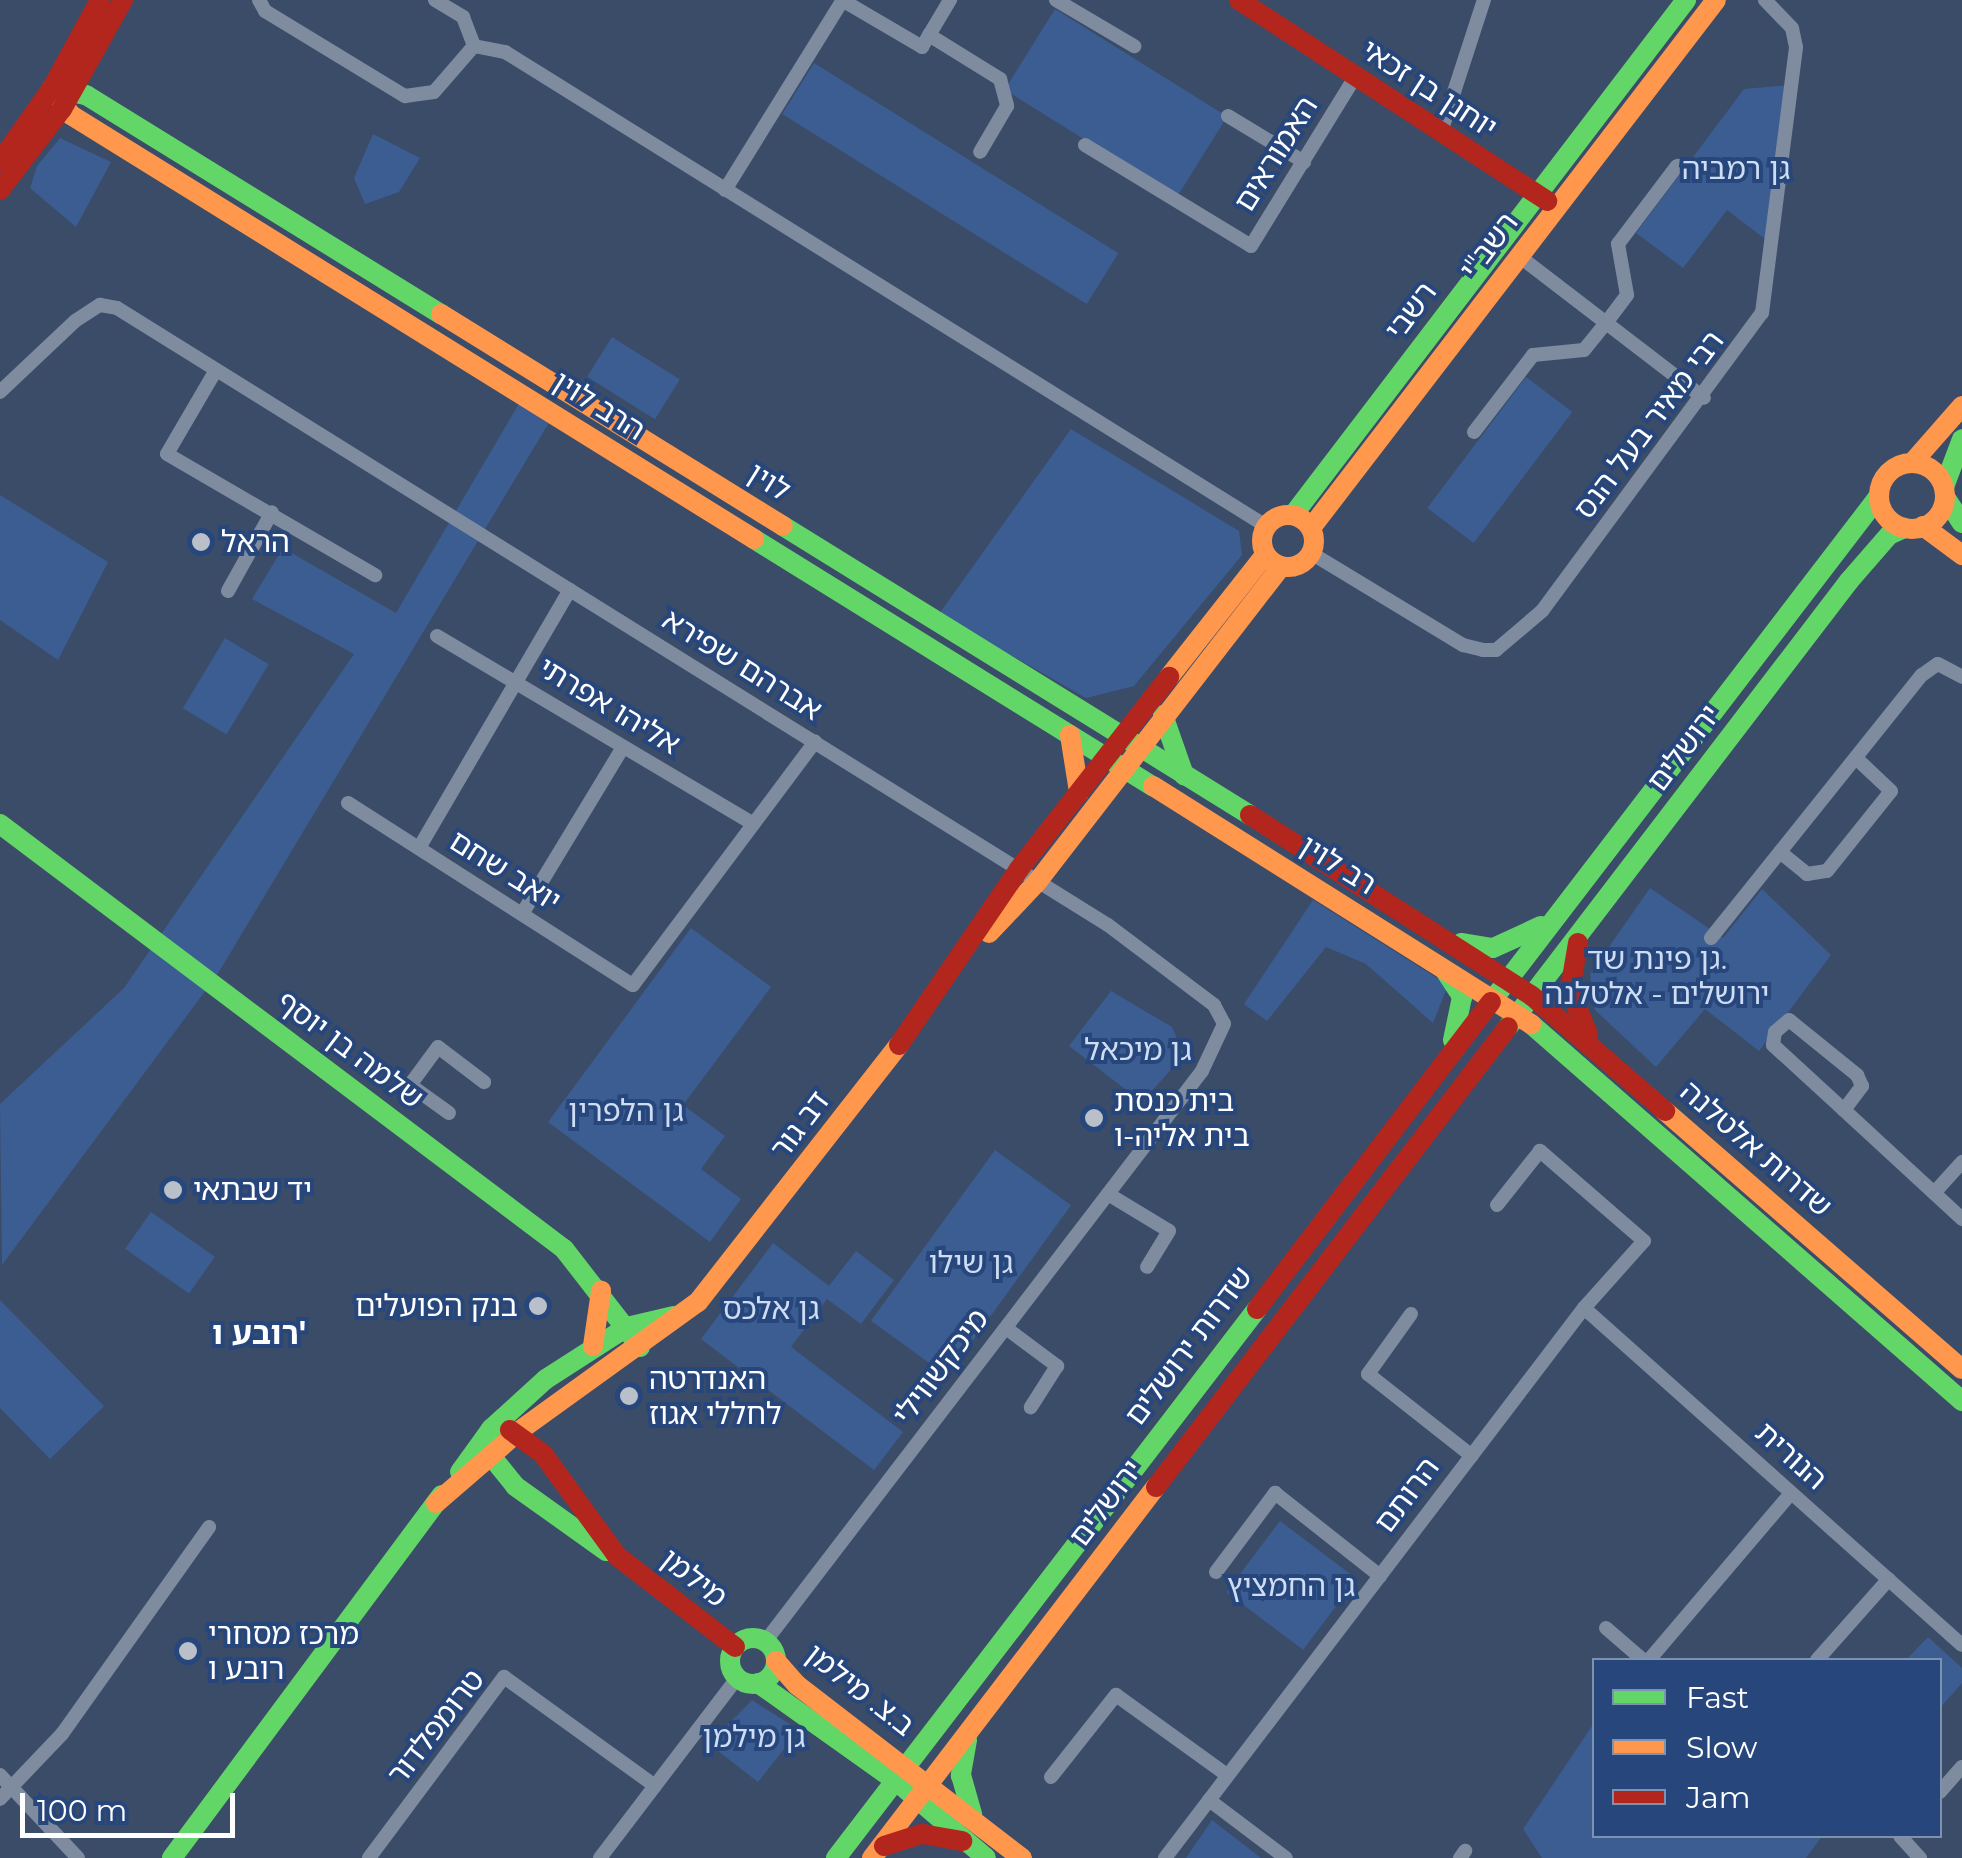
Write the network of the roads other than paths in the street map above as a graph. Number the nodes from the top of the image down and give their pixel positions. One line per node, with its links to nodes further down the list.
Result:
1 (100, 0): 18 (main road)
2 (123, 0): 16 (main road)
3 (259, 0): 14 (street)
4 (435, 0): 14 (street)
5 (843, 0): 13 (street); 31 (street)
6 (950, 0): 13 (street)
7 (1056, 0): 15 (street)
8 (1239, 0): 17 (main road, יוחנן בן זכאי)
9 (1484, 0): 23 (street)
10 (1686, 0): 32 (main road, רשבי)
11 (1716, 0): 33 (main road, רשב"י)
12 (1765, 0): 38 (street, רבי מאיר בעל הנס)
13 (929, 35): 26 (street)
14 (474, 46): 31 (street)
15 (1134, 46)
16 (92, 58): 18 (main road); 19 (main road)
17 (1355, 77): 23 (main road, יוחנן בן זכאי); 28 (street, האמוראים)
18 (63, 89): 19 (main road, לוין); 20 (main road); 27 (main road)
19 (108, 108): 60 (main road, לוין)
20 (62, 109): 22 (main road, הרב לוין); 24 (main road)
21 (1228, 116): 28 (street)
22 (93, 130): 24 (main road); 61 (main road, הרב לוין)
23 (1441, 132): 32 (main road, יוחנן בן זכאי)
24 (40, 139): 30 (main road)
25 (1084, 145): 28 (street, האמוראים)
26 (980, 152)
27 (0, 162)
28 (1304, 162)
29 (1677, 166): 35 (street)
30 (0, 190)
31 (725, 190): 48 (street)
32 (1536, 194): 33 (main road, יוחנן בן זכאי); 46 (main road, רשבי)
33 (1556, 207): 34 (main road, רשב"י)
34 (1518, 256): 35 (street); 46 (main road, רשב"י)
35 (1606, 323): 38 (street); 40 (street)
36 (216, 370): 37 (street, אברהם שפירא); 45 (street); 55 (street, אברהם שפירא)
37 (0, 392)
38 (1704, 398): 50 (street, רבי מאיר בעל הנס)
39 (1962, 406): 42 (main road)
40 (1474, 432)
41 (1962, 438): 43 (main road)
42 (1912, 462): 43 (main road); 44 (main road)
43 (1944, 492): 47 (main road); 49 (main road)
44 (1879, 496): 49 (main road); 78 (main road, ירושלים)
45 (272, 512): 53 (street); 54 (street)
46 (1302, 522): 48 (main road); 50 (main road)
47 (1962, 523)
48 (1266, 526): 52 (main road)
49 (1914, 527): 51 (main road); 79 (main road, ירושלים)
50 (1311, 554): 52 (main road)
51 (1962, 555)
52 (1273, 561): 59 (main road)
53 (375, 575)
54 (228, 590)
55 (570, 590): 58 (street); 62 (street, אברהם שפירא)
56 (437, 636): 58 (street, אליהו אפרתי)
57 (1962, 677): 66 (street)
58 (516, 683): 64 (street, אליהו אפרתי); 73 (street)
59 (1159, 706): 60 (main road); 63 (main road); 68 (main road)
60 (1094, 719): 63 (main road, לוין)
61 (1070, 735): 65 (main road, הרב לוין); 69 (main road)
62 (814, 742): 72 (street); 75 (street, אברהם שפירא)
63 (1130, 742): 65 (main road, דב גור); 67 (main road); 68 (main road, לוין)
64 (624, 747): 72 (street, אליהו אפרתי); 77 (street)
65 (1106, 757): 67 (main road, הרב לוין); 69 (main road, דב גור)
66 (1856, 758): 74 (street); 74 (street)
67 (1124, 769): 76 (main road, דב גור); 82 (main road, רב לוין)
68 (1184, 776): 81 (main road, לוין)
69 (1079, 792): 75 (main road, דב גור)
70 (348, 803): 73 (street, יואב שחם)
71 (0, 824): 101 (main road, שלמה בן יוסף)
72 (753, 824): 77 (street, יואב שחם)
73 (418, 848): 77 (street, יואב שחם)
74 (1780, 852): 80 (street)
75 (1018, 869): 76 (street, אברהם שפירא); 83 (main road, דב גור)
76 (1038, 881): 83 (main road, דב גור); 87 (street, אברהם שפירא)
77 (522, 914)
78 (1556, 915): 81 (main road); 84 (main road, שדרות ירושלים)
79 (1586, 925): 86 (main road, ירושלים); 89 (main road)
80 (1711, 938)
81 (1449, 940): 84 (main road, לוין)
82 (1438, 962): 85 (main road, רב לוין); 90 (main road)
83 (958, 966): 103 (main road, דב גור)
84 (1507, 979): 85 (main road, שדרות ירושלים); 86 (main road, שדרות אלטלנה)
85 (1493, 996): 86 (main road, רב לוין); 90 (main road, שדרות ירושלים)
86 (1526, 1004): 88 (main road, שדרות אלטלנה); 89 (main road, שדרות אלטלנה); 91 (main road)
87 (1224, 1024): 97 (street, מיכקשווילי)
88 (1563, 1048): 91 (main road); 110 (main road, שדרות אלטלנה)
89 (1597, 1048): 109 (main road, שדרות אלטלנה)
90 (1442, 1063): 138 (main road, שדרות ירושלים)
91 (1472, 1075): 137 (main road, ירושלים)
92 (484, 1082): 94 (street)
93 (1844, 1110): 93 (street); 96 (street)
94 (448, 1113)
95 (1962, 1162): 96 (street)
96 (1934, 1193): 99 (street)
97 (1108, 1194): 100 (street); 106 (street, מיכקשווילי)
98 (1497, 1206): 102 (street, הרותם)
99 (1962, 1219)
100 (1147, 1267)
101 (601, 1291): 105 (main road, שלמה בן יוסף); 107 (main road)
102 (1584, 1308): 117 (street, הרותם); 120 (street, הנורית)
103 (682, 1314): 105 (main road, דב גור); 108 (main road, דב גור)
104 (1411, 1314): 117 (street)
105 (627, 1327): 107 (main road, דב גור); 108 (main road, שלמה בן יוסף)
106 (1006, 1328): 111 (street); 128 (street, מיכקשווילי)
107 (593, 1346): 113 (main road, דב גור)
108 (640, 1347): 112 (main road, דב גור)
109 (1962, 1369)
110 (1962, 1401)
111 (1031, 1408)
112 (547, 1412): 114 (main road, דב גור); 115 (main road)
113 (491, 1429): 114 (main road); 116 (main road); 121 (main road, דב גור)
114 (518, 1431): 115 (main road); 116 (main road, דב גור)
115 (544, 1454): 123 (main road)
116 (491, 1456): 118 (main road, דב גור); 119 (main road)
117 (1472, 1456): 125 (street, הרותם)
118 (464, 1478): 119 (main road); 121 (main road, דב גור)
119 (515, 1486): 123 (main road)
120 (1791, 1492): 126 (street, הנורית); 132 (street)
121 (436, 1503): 139 (main road, דב גור)
122 (209, 1527): 147 (street)
123 (617, 1556): 130 (main road, מילמן)
124 (1216, 1572): 125 (street)
125 (1380, 1576): 144 (street, הרותם)
126 (1889, 1579): 129 (street, הנורית); 133 (street)
127 (1606, 1628): 131 (street)
128 (765, 1642): 130 (main road); 134 (main road)
129 (1962, 1645)
130 (734, 1648): 135 (main road)
131 (1644, 1658)
132 (1648, 1658)
133 (1820, 1658)
134 (776, 1661): 136 (main road); 140 (main road, ב.צ. מילמן)
135 (737, 1678): 136 (main road); 146 (street)
136 (758, 1684): 140 (main road, ב.צ. מילמן)
137 (971, 1730): 149 (main road); 153 (main road)
138 (933, 1734): 140 (main road); 142 (main road, שדרות ירושלים)
139 (260, 1736): 158 (main road, דב גור); 159 (main road, דב גור)
140 (871, 1750): 142 (main road, ב.צ. מילמן); 152 (main road)
141 (1962, 1767): 148 (street)
142 (902, 1774): 149 (main road, ב.צ. מילמן); 152 (main road, שדרות ירושלים)
143 (0, 1775): 147 (street)
144 (1228, 1776): 145 (street); 151 (street, הרותם)
145 (1050, 1777)
146 (656, 1786): 160 (street, טרומפלדור); 161 (street)
147 (12, 1788): 150 (street); 157 (street)
148 (1942, 1790)
149 (924, 1791): 153 (main road); 155 (main road); 156 (main road)
150 (0, 1799)
151 (1209, 1800): 165 (street, הרותם); 166 (street)
152 (870, 1814): 162 (main road)
153 (975, 1820): 164 (main road)
154 (1902, 1838): 167 (street)
155 (968, 1842): 156 (main road); 163 (main road)
156 (875, 1854)
157 (78, 1858)
158 (154, 1858)
159 (172, 1858)
160 (369, 1858)
161 (600, 1858)
162 (836, 1858)
163 (986, 1858)
164 (1022, 1858)
165 (1164, 1858)
166 (1286, 1858)
167 (1920, 1858)

